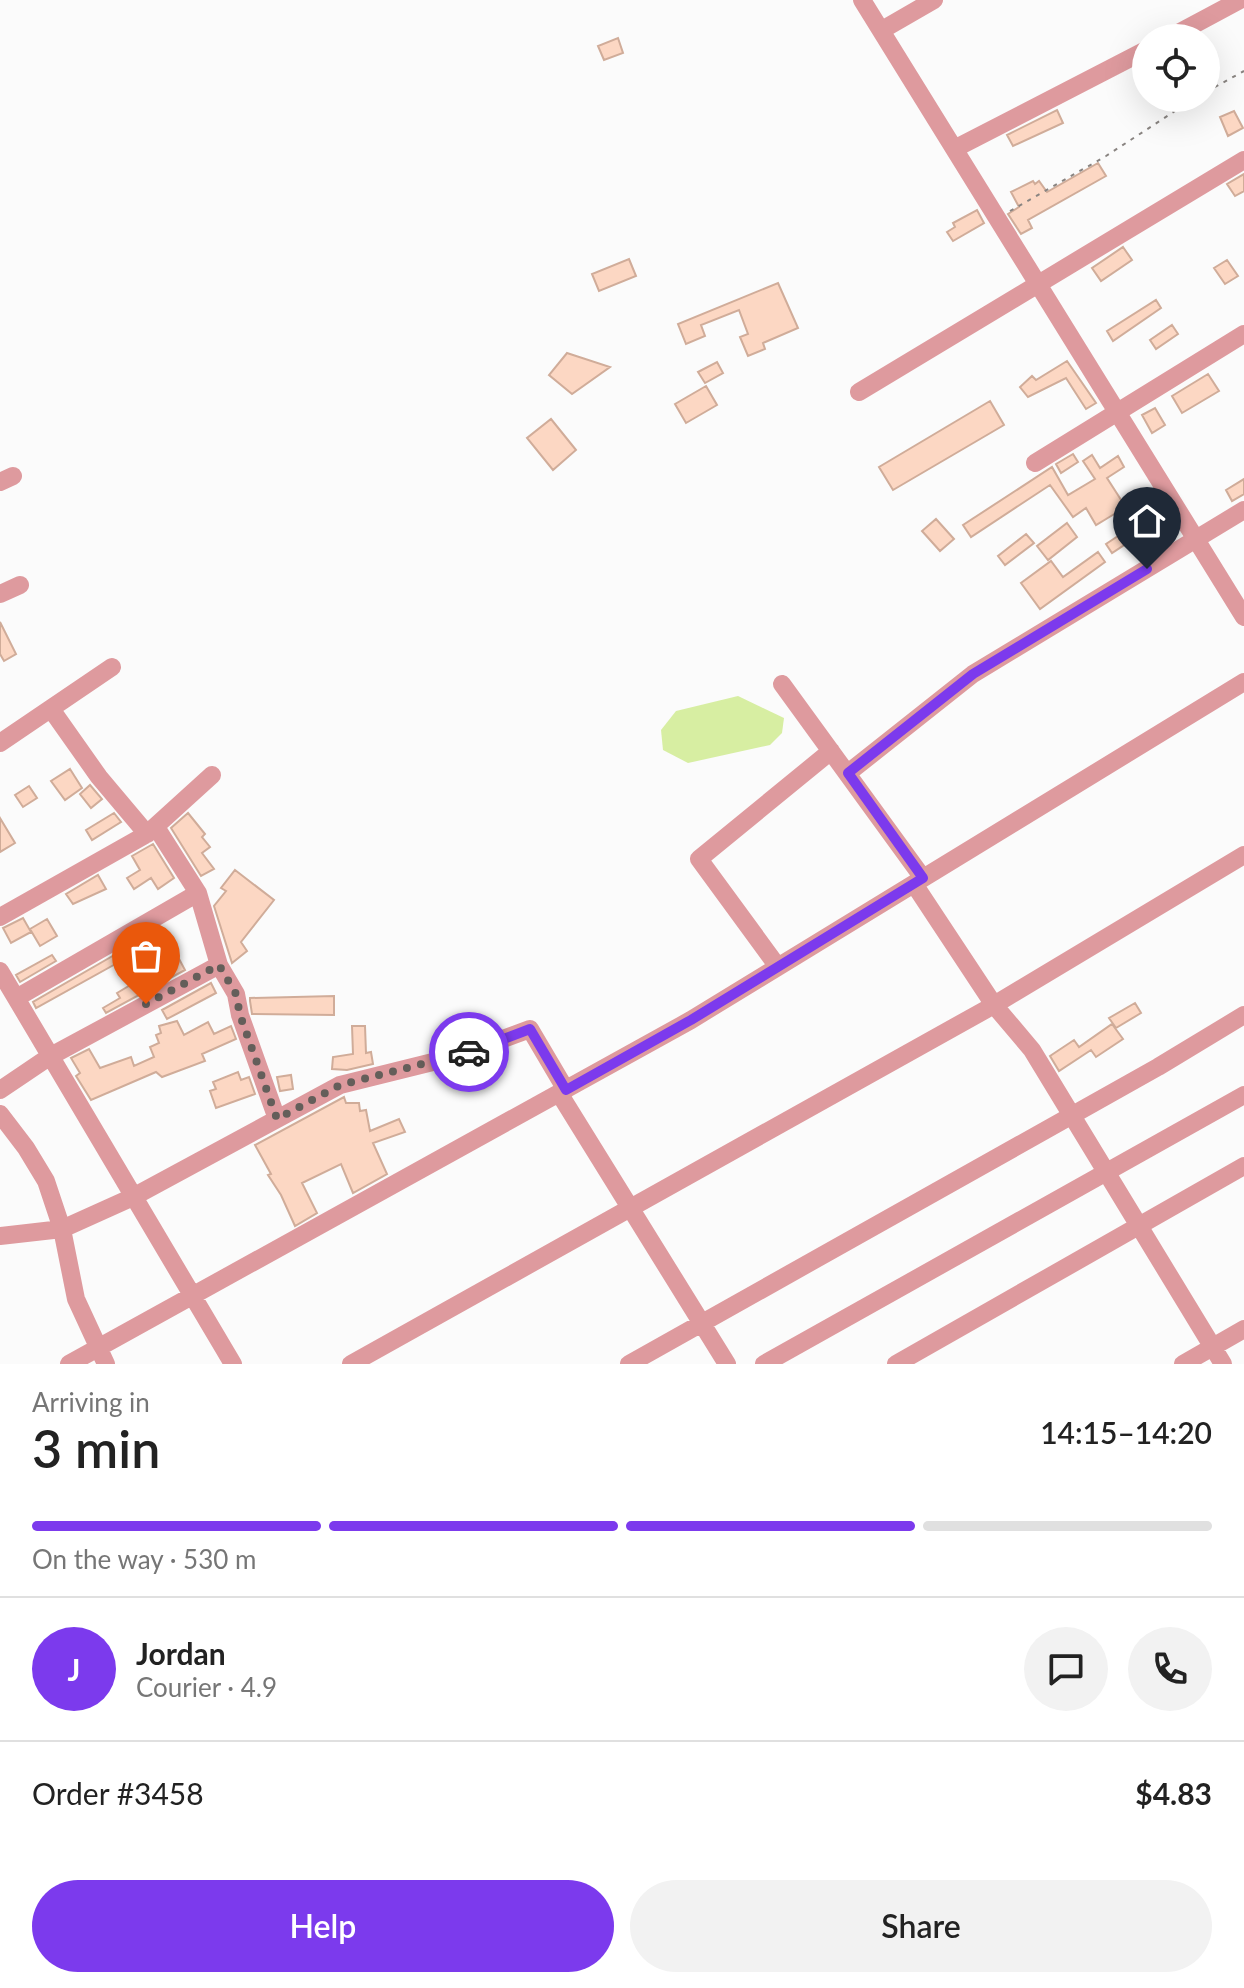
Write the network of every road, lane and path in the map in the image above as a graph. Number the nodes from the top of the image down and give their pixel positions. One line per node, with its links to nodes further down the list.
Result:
1 (862, 0): 5 (street)
2 (934, 0): 5 (street)
3 (1240, 0): 4 (street)
4 (1195, 24)
5 (882, 30): 10 (street)
6 (1132, 57): 10 (street)
7 (1244, 71): 8 (path)
8 (1220, 84)
9 (1174, 112): 12 (path)
10 (956, 148): 12 (street)
11 (1244, 160): 13 (street)
12 (998, 217): 13 (street)
13 (1039, 284): 15 (street); 16 (street)
14 (1244, 334): 16 (street)
15 (859, 392)
16 (1118, 412): 17 (street); 19 (street)
17 (1035, 463)
18 (1244, 510): 19 (street)
19 (1196, 539): 22 (street); 29 (street)
20 (20, 585): 21 (street)
21 (0, 594)
22 (1244, 617)
23 (112, 667): 26 (street)
24 (1244, 682): 33 (street)
25 (782, 684): 28 (street)
26 (51, 709): 27 (street); 31 (street)
27 (0, 743)
28 (831, 751): 29 (street); 37 (street)
29 (848, 773): 33 (street)
30 (212, 775): 31 (street)
31 (152, 831): 34 (street); 35 (street)
32 (1244, 855): 40 (street)
33 (919, 881): 37 (street); 40 (street)
34 (198, 893): 36 (street); 39 (street)
35 (0, 917)
36 (219, 965): 42 (street); 48 (street)
37 (778, 967): 44 (street)
38 (0, 971): 39 (street)
39 (18, 997): 42 (street)
40 (994, 1005): 47 (street); 52 (street)
41 (1244, 1015): 47 (street)
42 (49, 1057): 43 (street); 51 (street)
43 (0, 1090)
44 (563, 1091): 48 (street); 52 (street); 56 (street)
45 (1244, 1095): 50 (street)
46 (0, 1114): 54 (street)
47 (1071, 1116): 50 (street); 57 (street)
48 (277, 1119): 51 (street)
49 (1244, 1166): 53 (street)
50 (1106, 1174): 53 (street); 66 (street)
51 (133, 1197): 54 (street); 56 (street)
52 (630, 1208): 57 (street); 63 (street)
53 (1138, 1226): 59 (street); 67 (street)
54 (62, 1229): 55 (street); 60 (street)
55 (0, 1236)
56 (191, 1296): 60 (street); 62 (street)
57 (702, 1323): 64 (street); 65 (street)
58 (1244, 1329): 59 (street)
59 (1213, 1347): 68 (street); 69 (street)
60 (103, 1356): 61 (street)
61 (69, 1364)
62 (233, 1364)
63 (351, 1364)
64 (629, 1364)
65 (727, 1364)
66 (764, 1364)
67 (896, 1364)
68 (1183, 1364)
69 (1223, 1364)

